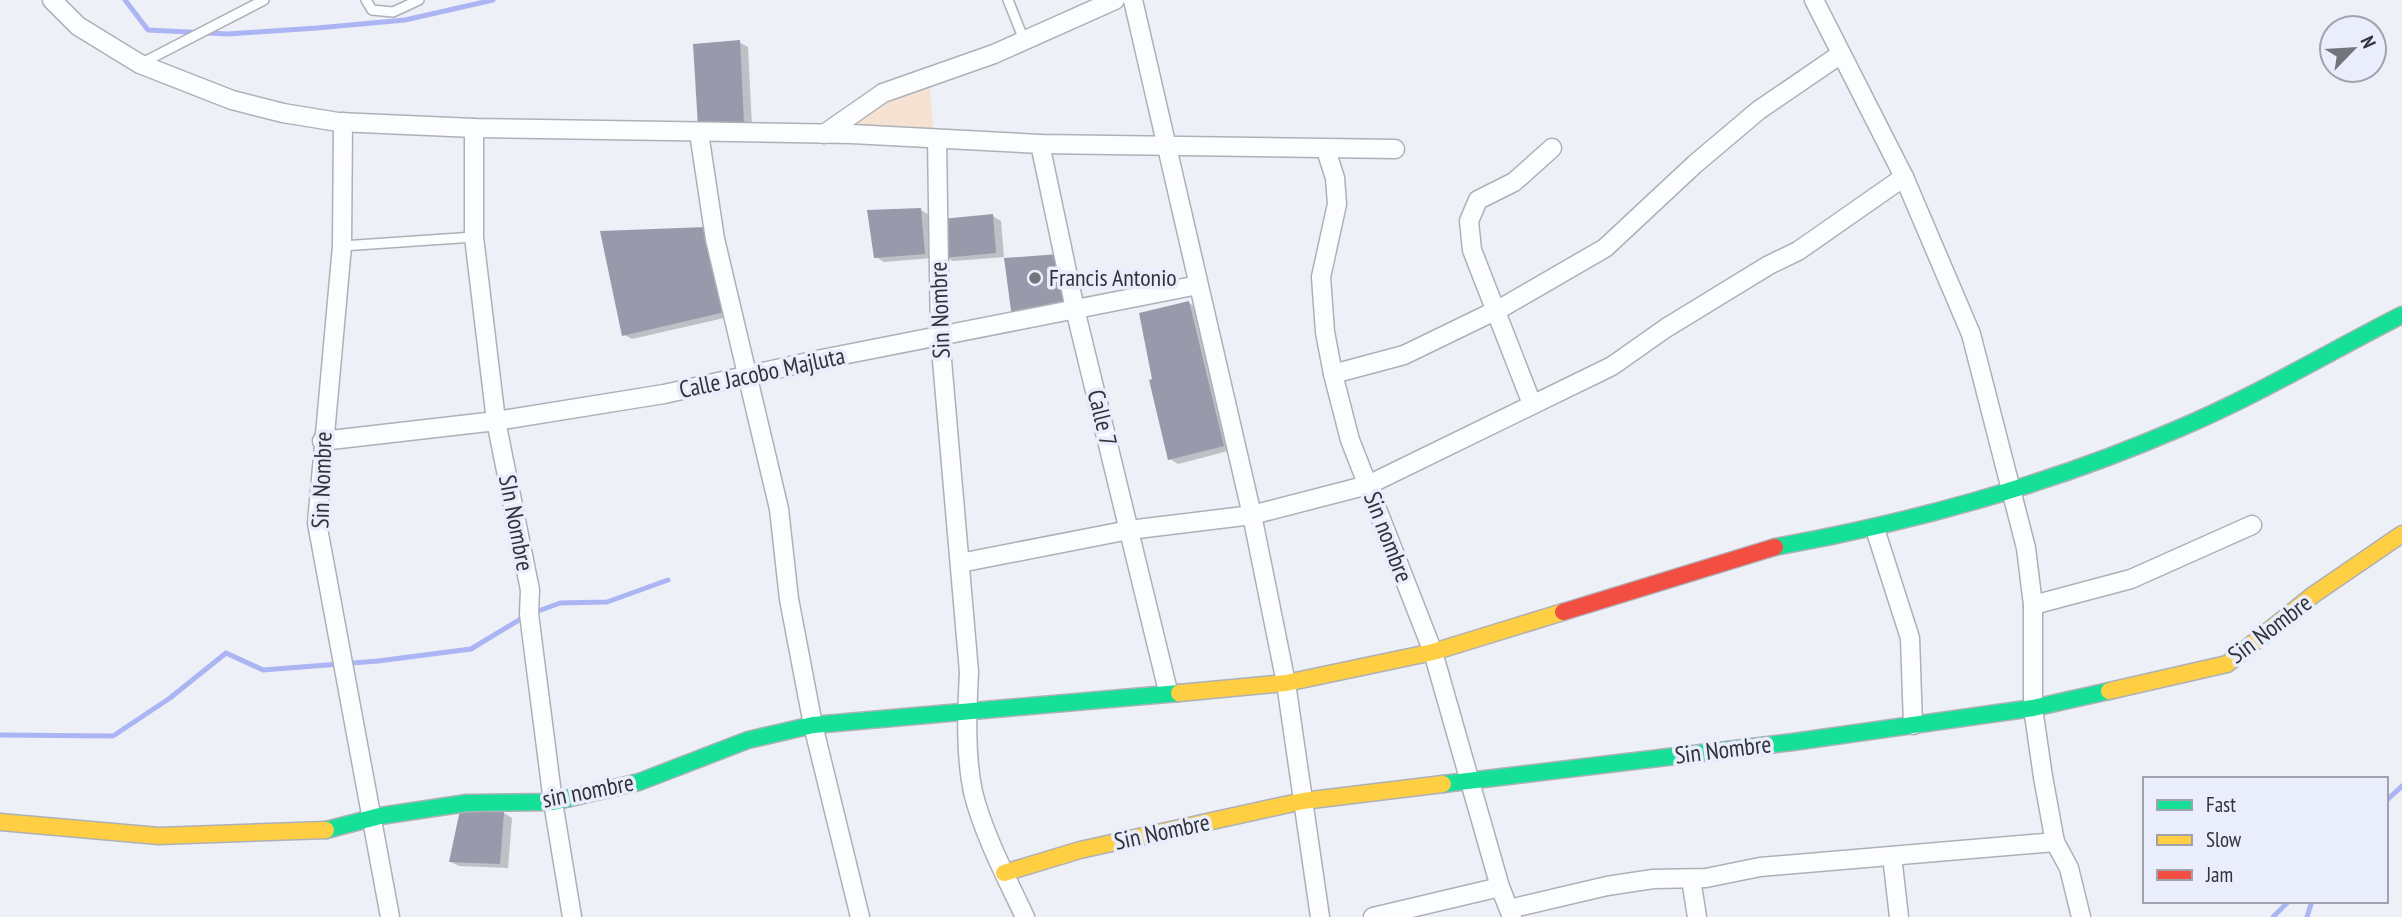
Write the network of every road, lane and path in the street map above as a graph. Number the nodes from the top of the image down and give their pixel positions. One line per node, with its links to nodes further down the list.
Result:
1 (52, 0): 11 (street)
2 (264, 0): 11 (lane)
3 (366, 0): 4 (lane)
4 (419, 0)
5 (1009, 0): 9 (lane)
6 (1115, 0): 9 (street)
7 (1133, 0): 18 (street)
8 (1814, 0): 10 (street)
9 (1024, 40): 15 (street)
10 (1841, 54): 22 (street); 27 (street)
11 (140, 64): 12 (street)
12 (343, 122): 13 (street); 24 (street, Sin Nombre)
13 (474, 128): 14 (street); 23 (street, SIn Nombre)
14 (699, 133): 15 (street); 31 (street)
15 (824, 134): 16 (street)
16 (937, 139): 17 (street); 29 (street, Sin Nombre)
17 (1040, 144): 18 (street); 26 (street, Calle 7)
18 (1167, 146): 21 (street); 25 (street)
19 (1552, 148): 27 (street)
20 (1395, 149): 21 (street)
21 (1326, 150): 30 (street, Sin nombre)
22 (1904, 177): 32 (street); 36 (street)
23 (474, 237): 24 (lane); 33 (street, SIn Nombre)
24 (342, 246): 34 (street, Sin Nombre)
25 (1198, 285): 26 (street, Calle Jacobo Majluta); 37 (street)
26 (1075, 309): 29 (street, Calle Jacobo Majluta); 40 (street, Calle 7)
27 (1495, 311): 30 (street); 32 (street)
28 (2402, 314): 36 (street, sin nombre)
29 (940, 337): 31 (street, Calle Jacobo Majluta); 42 (street, Sin Nombre)
30 (1333, 374): 35 (street, Sin nombre)
31 (745, 377): 33 (street, Calle Jacobo Majluta); 49 (street)
32 (1532, 404): 35 (street)
33 (496, 421): 34 (street, Calle Jacobo Majluta); 53 (street, SIn Nombre)
34 (322, 442): 54 (street, Sin Nombre)
35 (1368, 485): 37 (street); 44 (street, Sin nombre)
36 (2014, 491): 39 (street, sin nombre); 43 (street)
37 (1252, 515): 40 (street); 45 (street)
38 (2252, 525): 43 (street)
39 (1875, 529): 44 (street, sin nombre); 50 (street)
40 (1129, 530): 42 (street); 46 (street, Calle 7)
41 (2402, 534): 47 (street, Sin Nombre)
42 (960, 563): 48 (street, Sin Nombre)
43 (2033, 606): 47 (street)
44 (1433, 652): 45 (street, sin nombre); 51 (street, Sin nombre)
45 (1286, 683): 46 (street, sin nombre); 52 (street)
46 (1168, 691): 48 (street, sin nombre)
47 (2033, 708): 50 (street, Sin Nombre); 56 (street)
48 (967, 709): 49 (street, sin nombre); 58 (street, Sin Nombre)
49 (813, 725): 53 (street, sin nombre); 64 (street)
50 (1913, 725): 51 (street, Sin Nombre)
51 (1471, 781): 52 (street, Sin Nombre); 60 (street, Sin nombre)
52 (1303, 801): 58 (street, Sin Nombre); 66 (street)
53 (553, 802): 54 (street, sin nombre); 63 (street, SIn Nombre)
54 (373, 818): 55 (street, sin nombre); 62 (street, Sin Nombre)
55 (0, 822)
56 (2055, 842): 57 (street); 70 (street)
57 (1892, 856): 59 (street); 69 (street)
58 (1004, 873): 65 (street, Sin Nombre)
59 (1691, 879): 61 (street); 68 (street)
60 (1500, 887): 61 (street, Sin nombre); 67 (street)
61 (1511, 913)
62 (390, 917)
63 (572, 917)
64 (860, 917)
65 (1025, 917)
66 (1320, 917)
67 (1373, 917)
68 (1697, 917)
69 (1899, 917)
70 (2081, 917)

